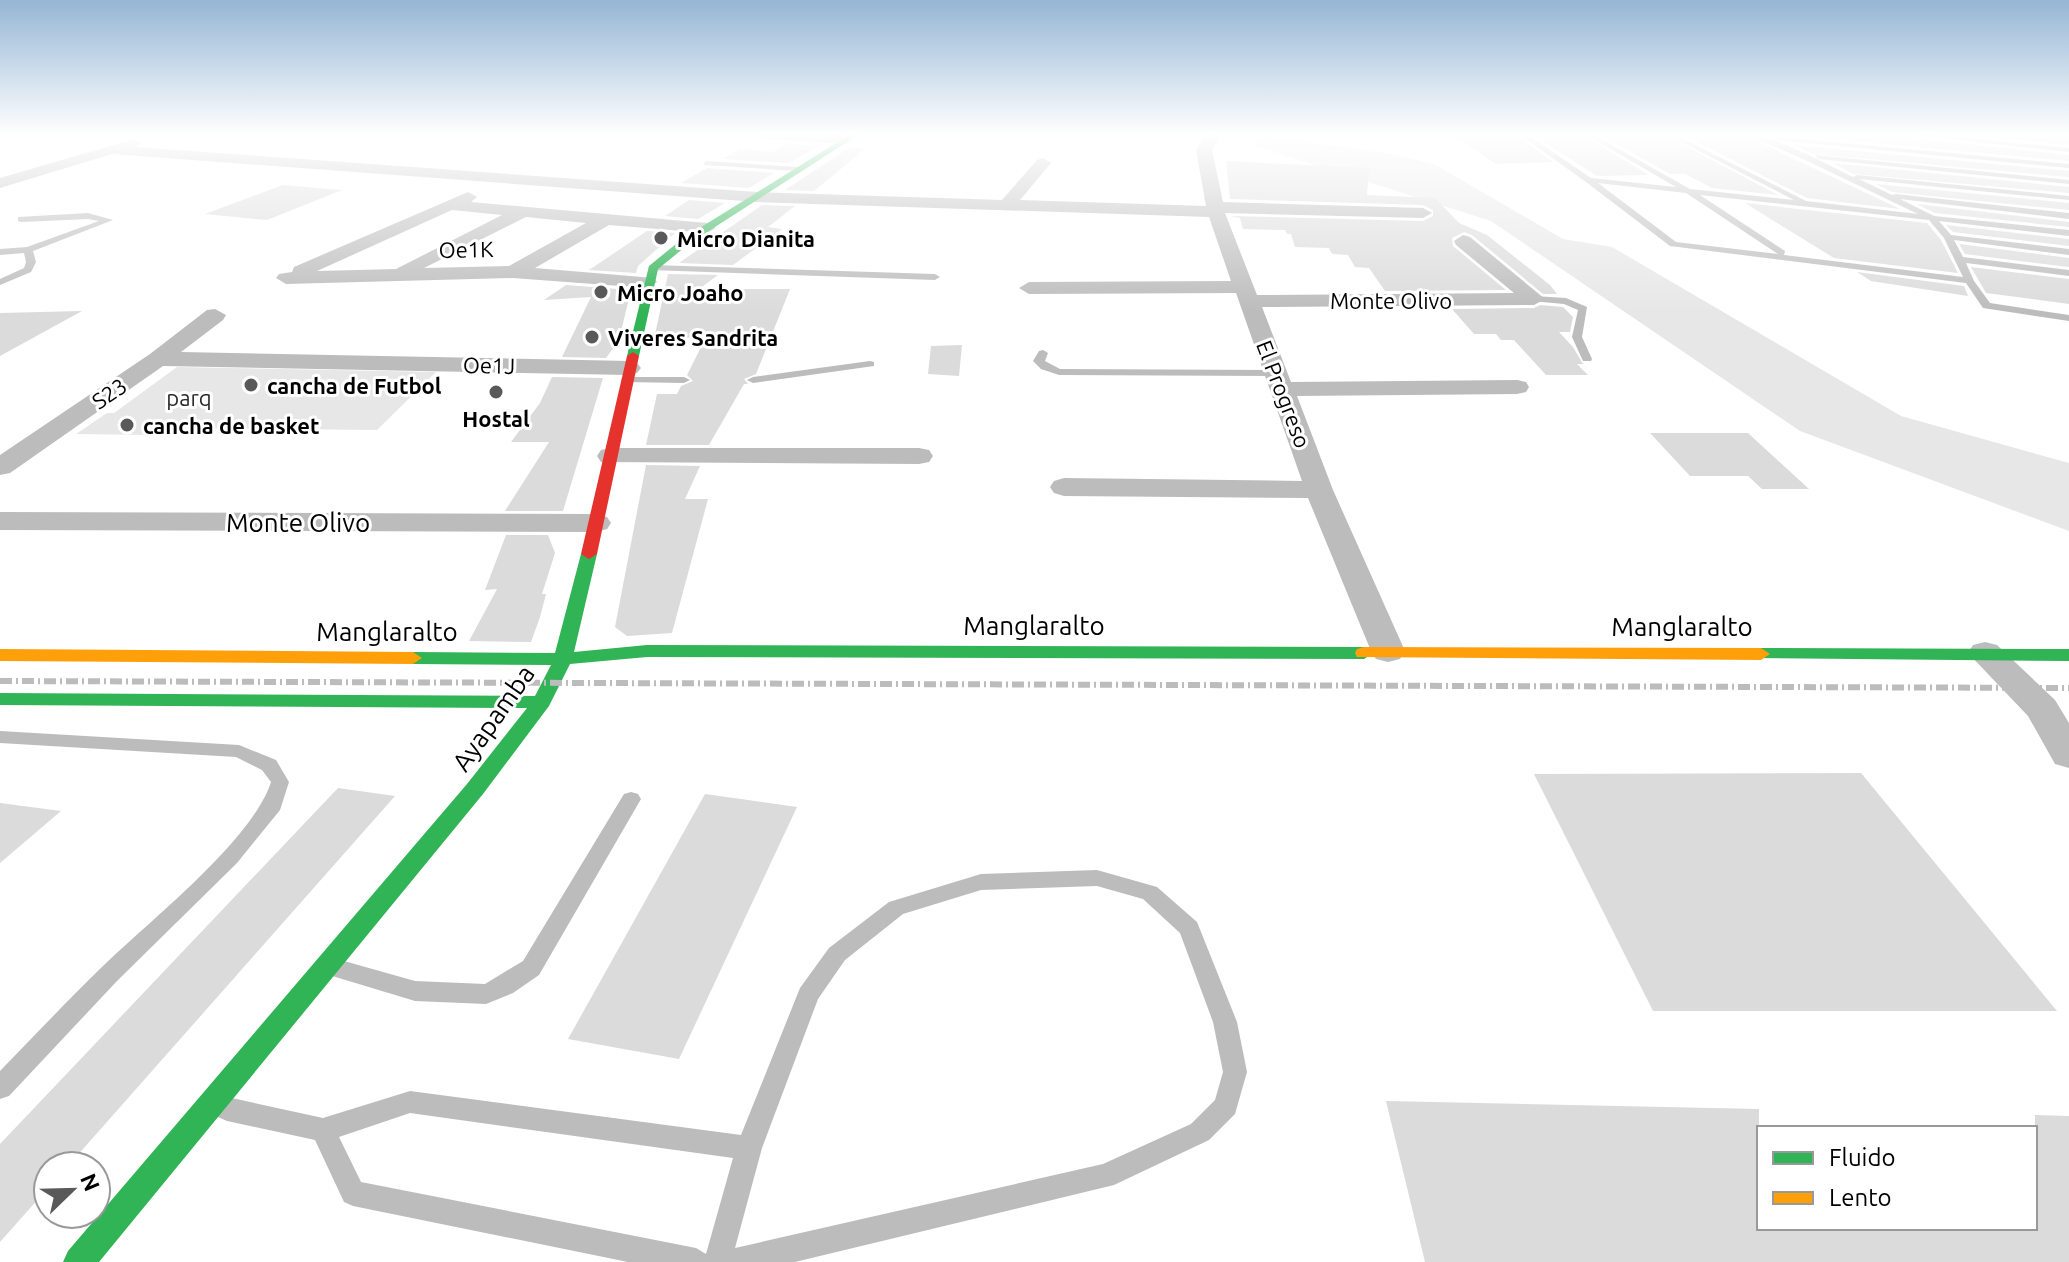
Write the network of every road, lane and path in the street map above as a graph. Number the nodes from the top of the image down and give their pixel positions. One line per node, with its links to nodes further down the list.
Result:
1 (474, 194): 14 (street)
2 (719, 194): 12 (street)
3 (762, 194): 12 (main road)
4 (1016, 194): 16 (street)
5 (1213, 194): 17 (street, El Progreso)
6 (1607, 194): 31 (lane)
7 (1693, 194): 31 (lane)
8 (1701, 194): 15 (lane)
9 (1789, 194): 15 (lane)
10 (1883, 194): 20 (lane); 21 (lane)
11 (2028, 194): 13 (lane)
12 (757, 197): 16 (street); 24 (main road)
13 (2069, 198)
14 (449, 205): 18 (street); 35 (street, Oe1K)
15 (1811, 205): 21 (lane)
16 (1006, 206): 17 (street)
17 (1216, 209): 19 (street); 41 (street, El Progreso)
18 (523, 211): 23 (street); 35 (street)
19 (1423, 213)
20 (2069, 216)
21 (1931, 217): 25 (lane); 26 (lane)
22 (21, 219): 28 (lane)
23 (606, 219): 24 (street); 33 (street)
24 (707, 228): 36 (main road)
25 (2069, 233)
26 (1948, 237): 30 (lane); 32 (lane)
27 (1463, 241): 42 (street)
28 (28, 250): 29 (lane); 39 (lane)
29 (0, 252)
30 (2069, 252)
31 (1787, 256): 38 (lane)
32 (1960, 259): 34 (lane); 38 (lane)
33 (513, 272): 35 (street, Oe1K); 36 (street, Oe1K)
34 (2069, 273)
35 (397, 274)
36 (650, 275): 37 (lane); 49 (main road, Ayapamba)
37 (935, 277)
38 (1969, 281): 44 (lane)
39 (0, 282)
40 (1029, 288): 41 (street, Monte Olivo)
41 (1245, 294): 42 (street, Monte Olivo); 52 (street, El Progreso)
42 (1534, 299): 47 (lane)
43 (215, 315): 46 (street, S23)
44 (2069, 318)
45 (1043, 353): 52 (lane)
46 (158, 359): 49 (street, Oe1J); 56 (street, S23)
47 (1587, 359)
48 (870, 364): 51 (lane)
49 (628, 374): 50 (lane); 54 (main road, Ayapamba)
50 (684, 380)
51 (753, 380)
52 (1281, 381): 53 (street); 58 (street, El Progreso)
53 (1517, 387)
54 (611, 456): 55 (street); 60 (main road, Ayapamba)
55 (919, 456)
56 (0, 467)
57 (1064, 487): 58 (street)
58 (1319, 490): 61 (street, El Progreso)
59 (0, 521): 60 (street, Monte Olivo)
60 (596, 523): 65 (main road, Ayapamba)
61 (1388, 651): 62 (main road, Manglaralto); 65 (main road, Manglaralto)
62 (1985, 653): 64 (main road, Manglaralto); 69 (street)
63 (0, 655): 65 (main road, Manglaralto)
64 (2069, 655)
65 (563, 659): 67 (main road, Ayapamba)
66 (0, 699): 67 (main road)
67 (542, 702): 71 (main road, Ayapamba)
68 (0, 737): 72 (lane)
69 (2069, 755)
70 (631, 799): 71 (lane)
71 (328, 965): 73 (main road, Ayapamba)
72 (0, 1088)
73 (210, 1106): 74 (lane); 76 (main road, Ayapamba)
74 (323, 1130): 75 (lane); 77 (lane)
75 (749, 1148): 78 (lane); 79 (lane)
76 (79, 1262)
77 (696, 1262)
78 (718, 1262)
79 (736, 1262)

